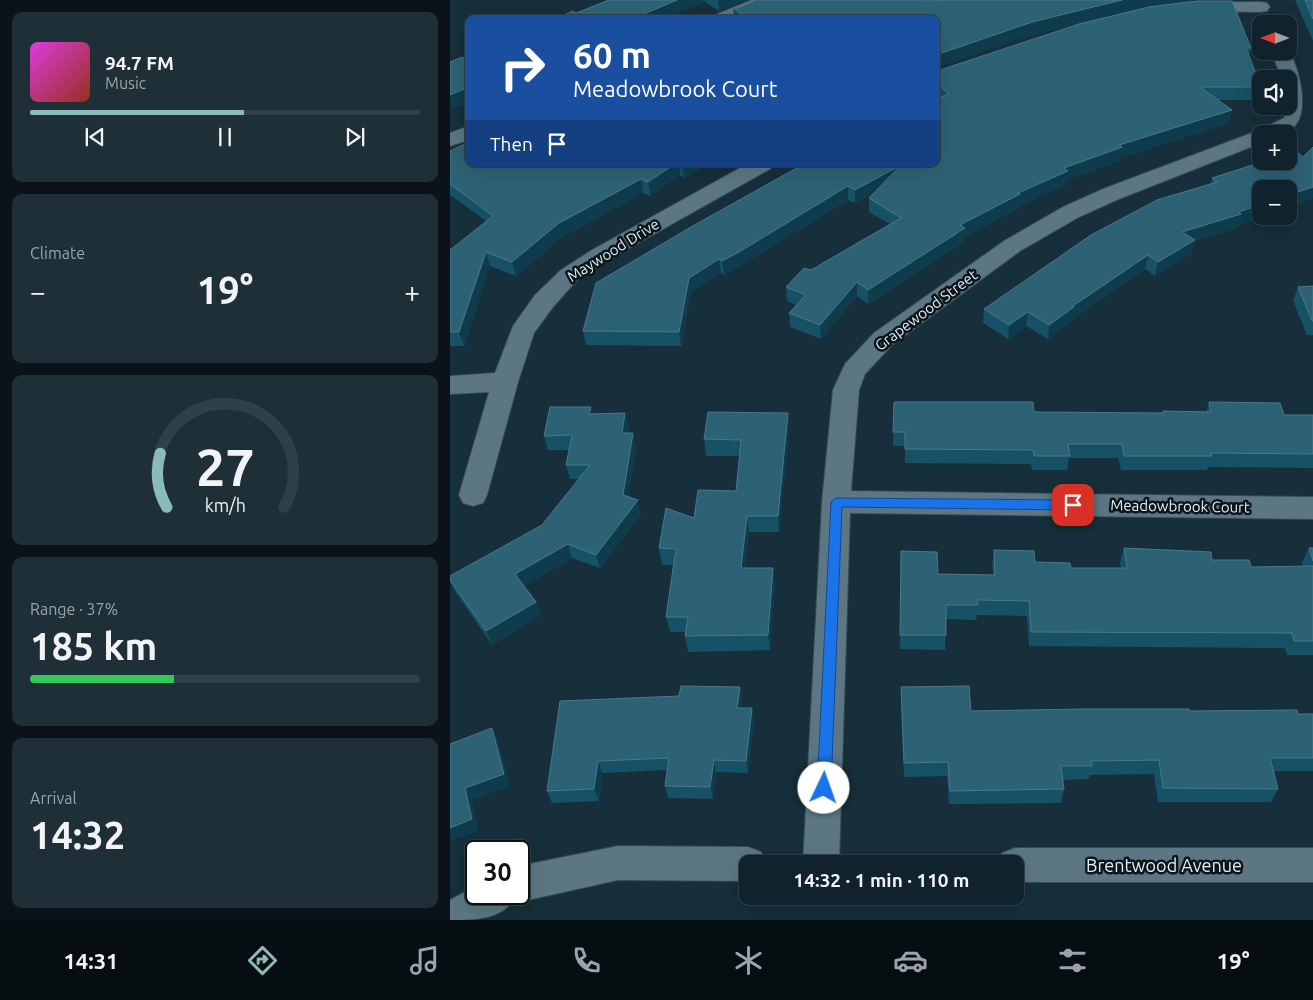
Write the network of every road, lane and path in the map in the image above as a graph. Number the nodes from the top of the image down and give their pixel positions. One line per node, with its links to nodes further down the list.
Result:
1 (768, 0): 4 (street)
2 (1184, 8): 3 (street)
3 (1263, 10)
4 (731, 15)
5 (1284, 60): 6 (street)
6 (1284, 125)
7 (465, 134): 9 (street)
8 (1252, 139): 14 (street, Grapewood Street)
9 (450, 140)
10 (757, 167): 11 (street, Maywood Drive)
11 (505, 382): 12 (street); 13 (street, Maywood Drive)
12 (450, 385)
13 (473, 495)
14 (836, 502): 15 (street, Meadowbrook Court); 16 (street, Grapewood Street)
15 (1313, 508)
16 (821, 855)
17 (739, 864): 20 (street)
18 (1024, 865): 19 (street, Brentwood Avenue)
19 (1313, 865)
20 (530, 882)
21 (477, 905): 22 (street)
22 (450, 920)

